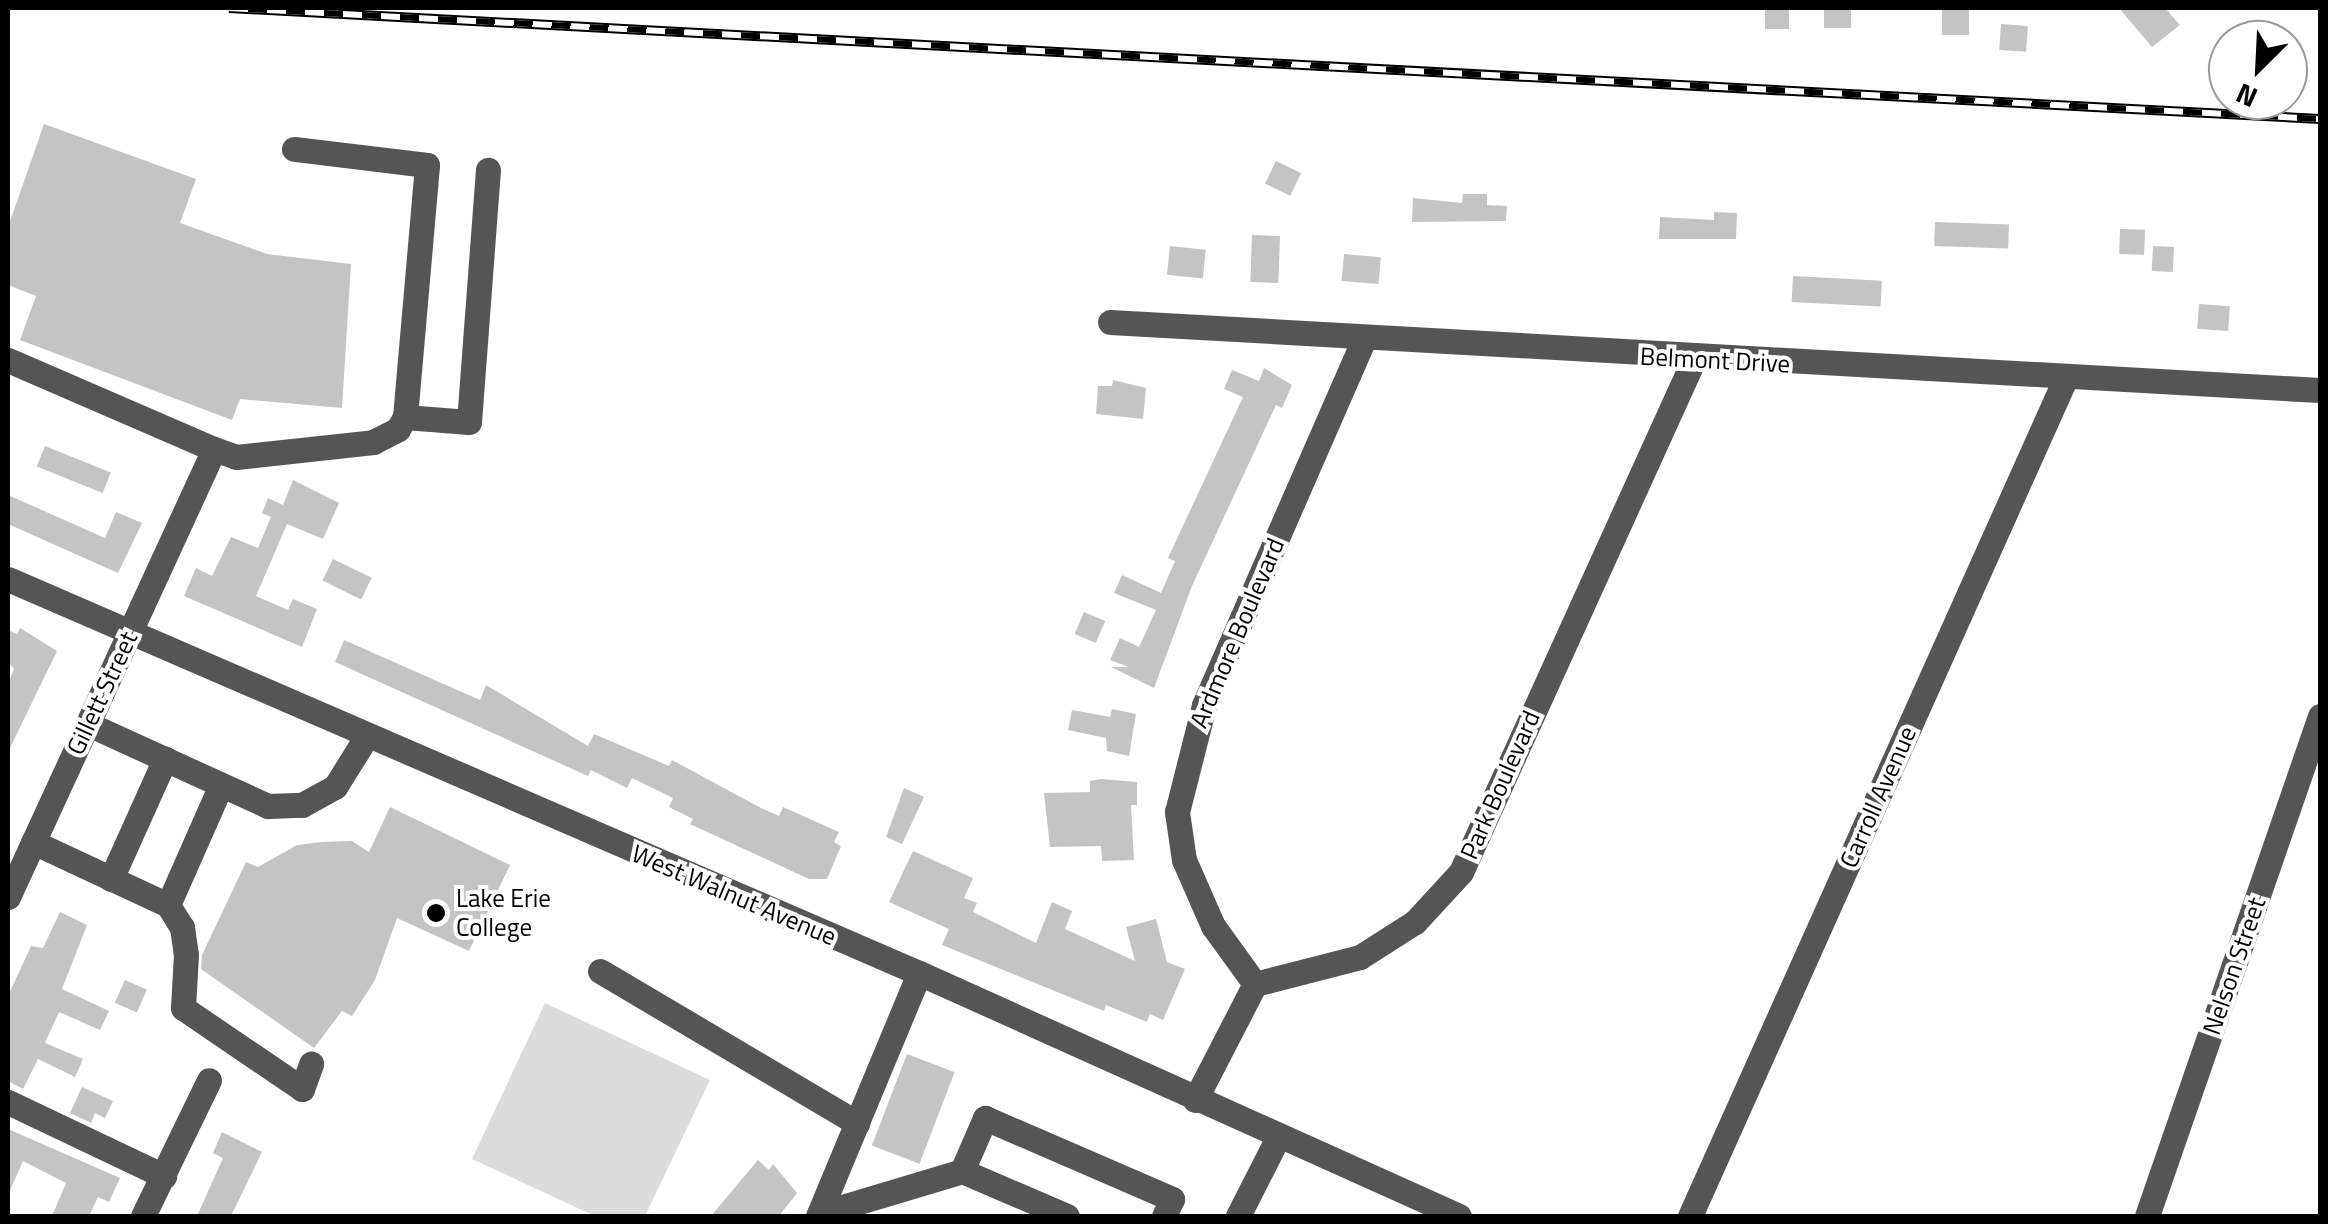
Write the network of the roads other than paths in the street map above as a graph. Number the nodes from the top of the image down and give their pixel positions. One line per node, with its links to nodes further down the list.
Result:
1 (294, 149): 9 (street)
2 (488, 170): 9 (street)
3 (1110, 322): 4 (street, Belmont Drive)
4 (1364, 338): 6 (street, Belmont Drive); 24 (street, Ardmore Boulevard)
5 (8, 360): 10 (street)
6 (1694, 360): 7 (street, Belmont Drive); 24 (street, Park Boulevard)
7 (2066, 377): 8 (street, Belmont Drive); 39 (street, Carroll Avenue)
8 (2320, 390)
9 (405, 417): 10 (street)
10 (214, 449): 12 (street, Gillett Street)
11 (8, 579): 12 (street, West Walnut Avenue)
12 (130, 634): 14 (street, Gillett Street); 15 (street, West Walnut Avenue)
13 (2320, 716): 40 (street, Nelson Street)
14 (88, 724): 16 (street); 18 (street, Gillett Street)
15 (366, 738): 17 (street); 23 (street, West Walnut Avenue)
16 (165, 759): 17 (street); 19 (street)
17 (222, 785): 21 (street)
18 (33, 842): 19 (street); 20 (street, Gillett Street)
19 (111, 878): 21 (street)
20 (8, 897)
21 (168, 905): 25 (street)
22 (600, 971): 29 (street)
23 (918, 973): 27 (street, West Walnut Avenue); 29 (street)
24 (1255, 984): 27 (street)
25 (311, 1064)
26 (209, 1080): 32 (street)
27 (1195, 1100): 30 (street, West Walnut Avenue)
28 (8, 1102): 32 (street)
29 (857, 1123): 33 (street)
30 (1277, 1139): 37 (street); 38 (street, West Walnut Avenue)
31 (962, 1171): 33 (street); 35 (street); 36 (street)
32 (164, 1176): 34 (street)
33 (819, 1215)
34 (143, 1216)
35 (1067, 1216)
36 (1164, 1216)
37 (1238, 1216)
38 (1459, 1216)
39 (1690, 1216)
40 (2147, 1216)

